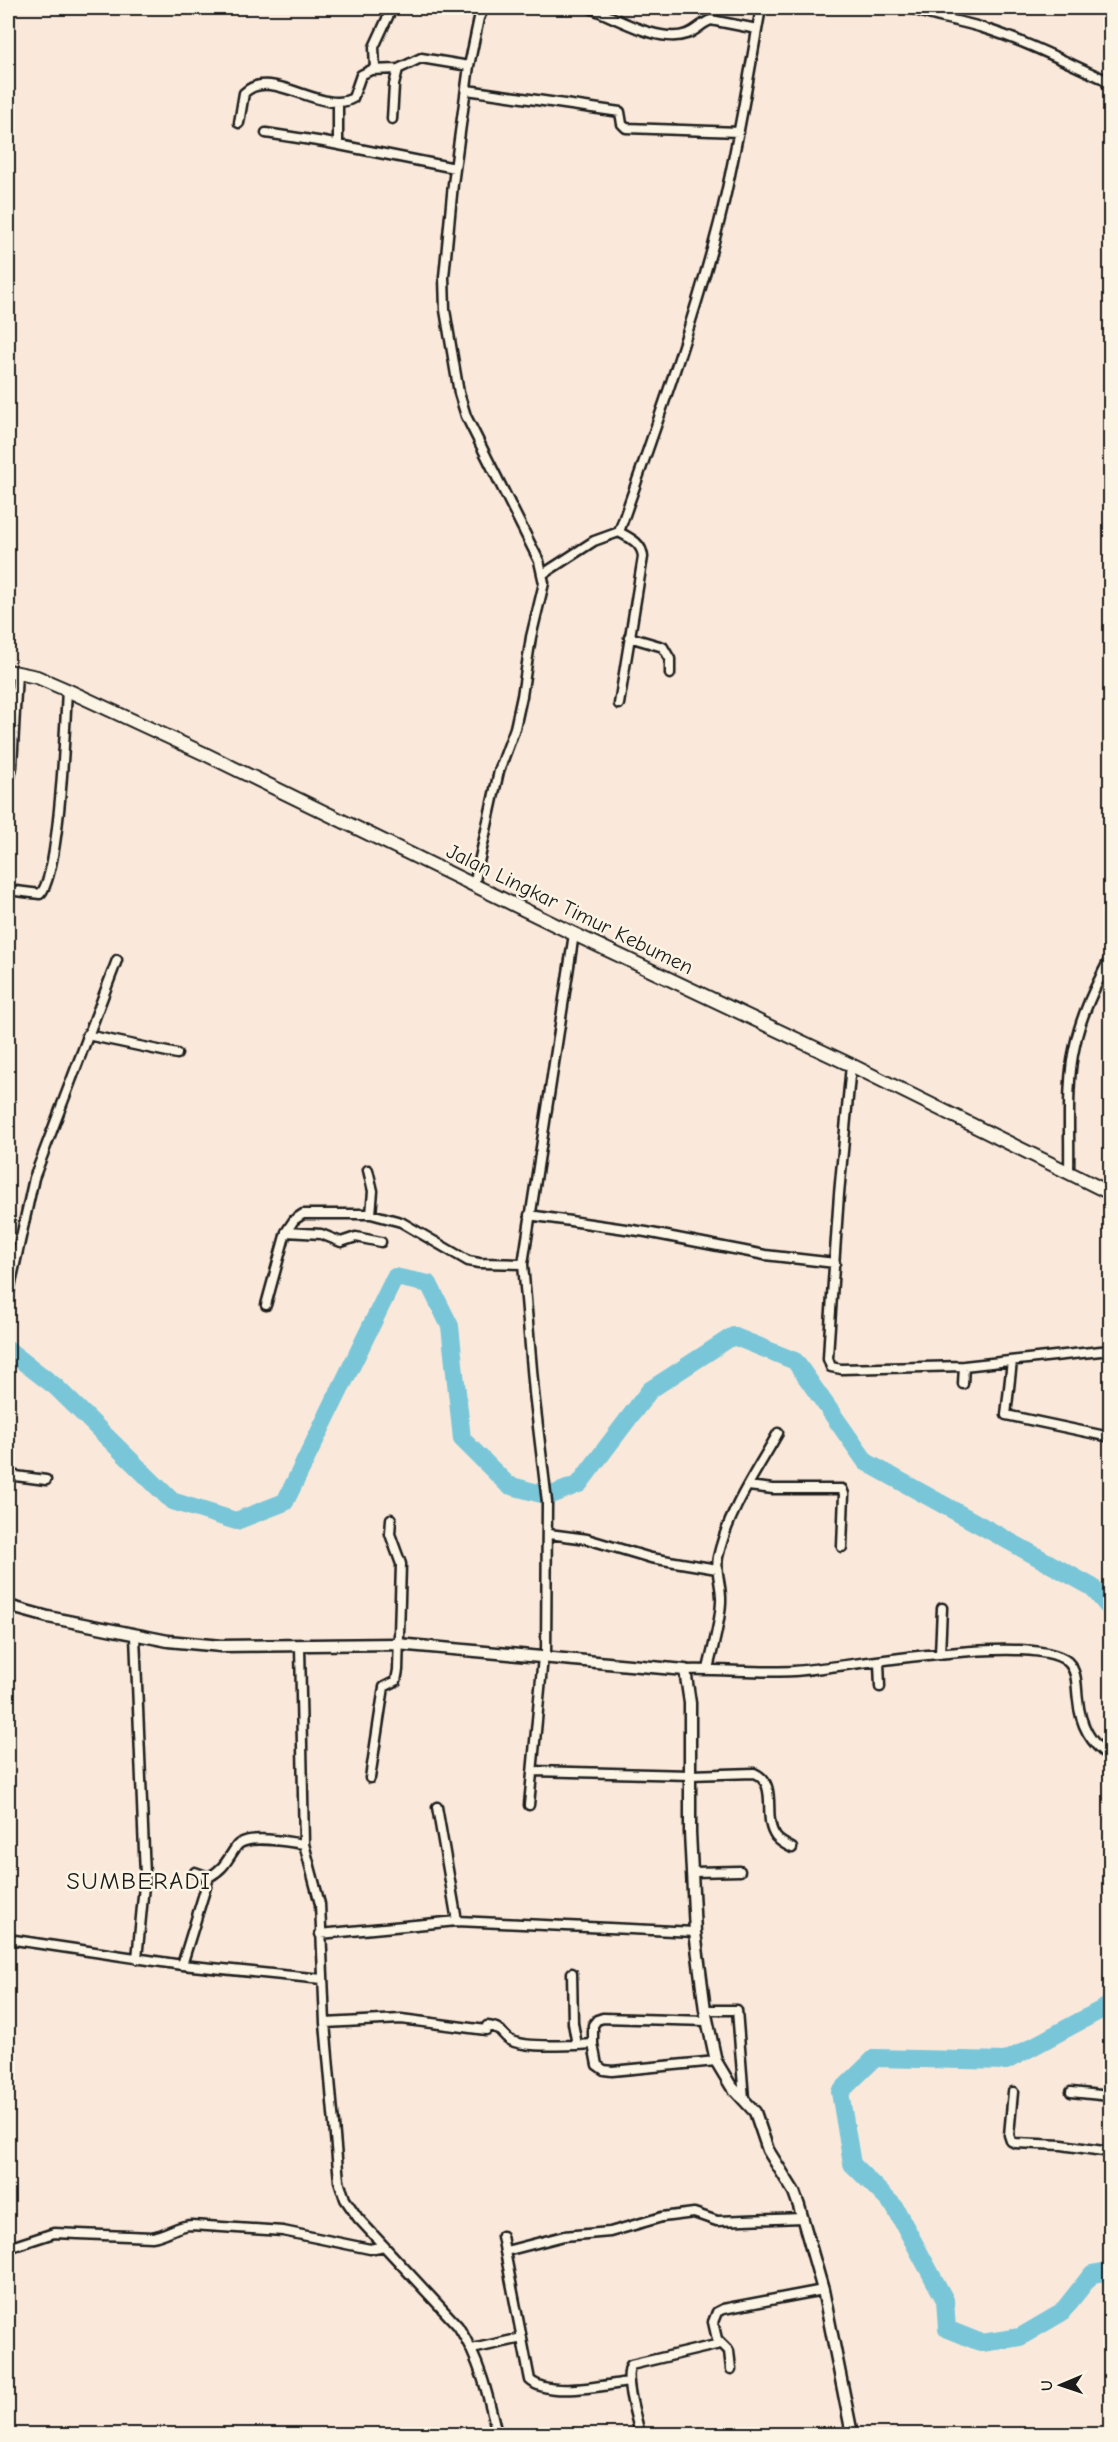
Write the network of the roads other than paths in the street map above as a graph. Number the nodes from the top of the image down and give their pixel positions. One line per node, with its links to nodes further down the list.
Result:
1 (392, 8): 8 (street)
2 (484, 8): 7 (street)
3 (590, 8): 6 (street)
4 (761, 8): 6 (street)
5 (911, 8): 11 (street)
6 (757, 29): 15 (street)
7 (469, 66): 9 (street); 10 (street)
8 (375, 69): 9 (street); 12 (street)
9 (398, 69): 13 (street)
10 (467, 90): 15 (street); 18 (street)
11 (1110, 95)
12 (338, 102): 14 (street); 17 (street)
13 (392, 119)
14 (239, 123)
15 (739, 132): 19 (street)
16 (266, 133): 17 (street)
17 (338, 146): 18 (street)
18 (455, 168): 20 (street)
19 (620, 532): 20 (street); 21 (street)
20 (543, 574): 27 (street)
21 (629, 637): 23 (street); 25 (street)
22 (12, 672): 24 (main road, Jalan Lingkar Timur Kebumen); 26 (street)
23 (670, 674)
24 (68, 690): 27 (main road, Jalan Lingkar Timur Kebumen); 28 (street)
25 (619, 704)
26 (8, 786)
27 (474, 885): 29 (main road, Jalan Lingkar Timur Kebumen)
28 (8, 890)
29 (574, 934): 34 (main road, Jalan Lingkar Timur Kebumen); 39 (street)
30 (1110, 958): 36 (street)
31 (117, 960): 32 (street)
32 (87, 1035): 33 (street); 44 (street)
33 (177, 1054)
34 (851, 1065): 36 (main road, Jalan Lingkar Timur Kebumen); 42 (street)
35 (368, 1170): 38 (street)
36 (1069, 1171): 37 (main road, Jalan Lingkar Timur Kebumen)
37 (1110, 1193)
38 (371, 1214): 40 (street); 43 (street)
39 (529, 1215): 42 (street); 43 (street)
40 (286, 1233): 41 (street); 45 (street)
41 (381, 1242)
42 (835, 1263): 48 (street)
43 (523, 1264): 56 (street)
44 (8, 1296)
45 (266, 1305)
46 (1110, 1350): 47 (street)
47 (1012, 1361): 48 (street); 51 (street)
48 (964, 1366): 49 (street)
49 (963, 1384)
50 (778, 1433): 54 (street)
51 (1110, 1437)
52 (8, 1475): 53 (street)
53 (46, 1480)
54 (748, 1486): 57 (street); 58 (street)
55 (391, 1519): 62 (street)
56 (549, 1534): 58 (street); 65 (street)
57 (842, 1547)
58 (717, 1569): 67 (street)
59 (8, 1606): 61 (street)
60 (942, 1608): 64 (street)
61 (135, 1636): 63 (street); 86 (street)
62 (397, 1644): 63 (street); 65 (street); 73 (street)
63 (300, 1646): 76 (street)
64 (940, 1654): 66 (street); 70 (street)
65 (545, 1657): 68 (street); 71 (street)
66 (879, 1662): 67 (street); 69 (street)
67 (708, 1669): 68 (street)
68 (685, 1670): 72 (street)
69 (880, 1687)
70 (1110, 1757)
71 (532, 1771): 72 (street); 74 (street)
72 (690, 1774): 77 (street); 80 (street)
73 (370, 1778)
74 (529, 1805)
75 (436, 1807): 82 (street)
76 (304, 1844): 81 (street); 84 (street)
77 (792, 1848)
78 (740, 1871): 80 (street)
79 (195, 1872): 81 (street)
80 (693, 1872): 83 (street)
81 (209, 1877): 87 (street)
82 (457, 1921): 83 (street); 84 (street)
83 (695, 1932): 90 (street)
84 (320, 1934): 89 (street)
85 (8, 1939): 86 (street)
86 (137, 1959): 87 (street)
87 (182, 1965): 89 (street)
88 (572, 1973): 93 (street)
89 (322, 1979): 91 (street)
90 (706, 2016): 92 (street); 94 (street); 98 (street)
91 (324, 2023): 93 (street); 102 (street)
92 (593, 2044): 93 (street); 94 (street)
93 (577, 2045)
94 (716, 2061): 98 (street)
95 (1013, 2092): 99 (street)
96 (1071, 2092): 97 (street)
97 (1110, 2096)
98 (744, 2099): 100 (street)
99 (1110, 2152)
100 (802, 2218): 104 (street); 105 (street)
101 (502, 2236): 104 (street)
102 (384, 2246): 103 (street); 108 (street)
103 (8, 2248)
104 (506, 2251): 106 (street)
105 (823, 2290): 107 (street); 113 (street)
106 (522, 2338): 108 (street); 110 (street)
107 (720, 2343): 109 (street); 110 (street)
108 (472, 2349): 111 (street)
109 (731, 2368)
110 (629, 2382): 112 (street)
111 (497, 2434)
112 (640, 2434)
113 (852, 2434)

